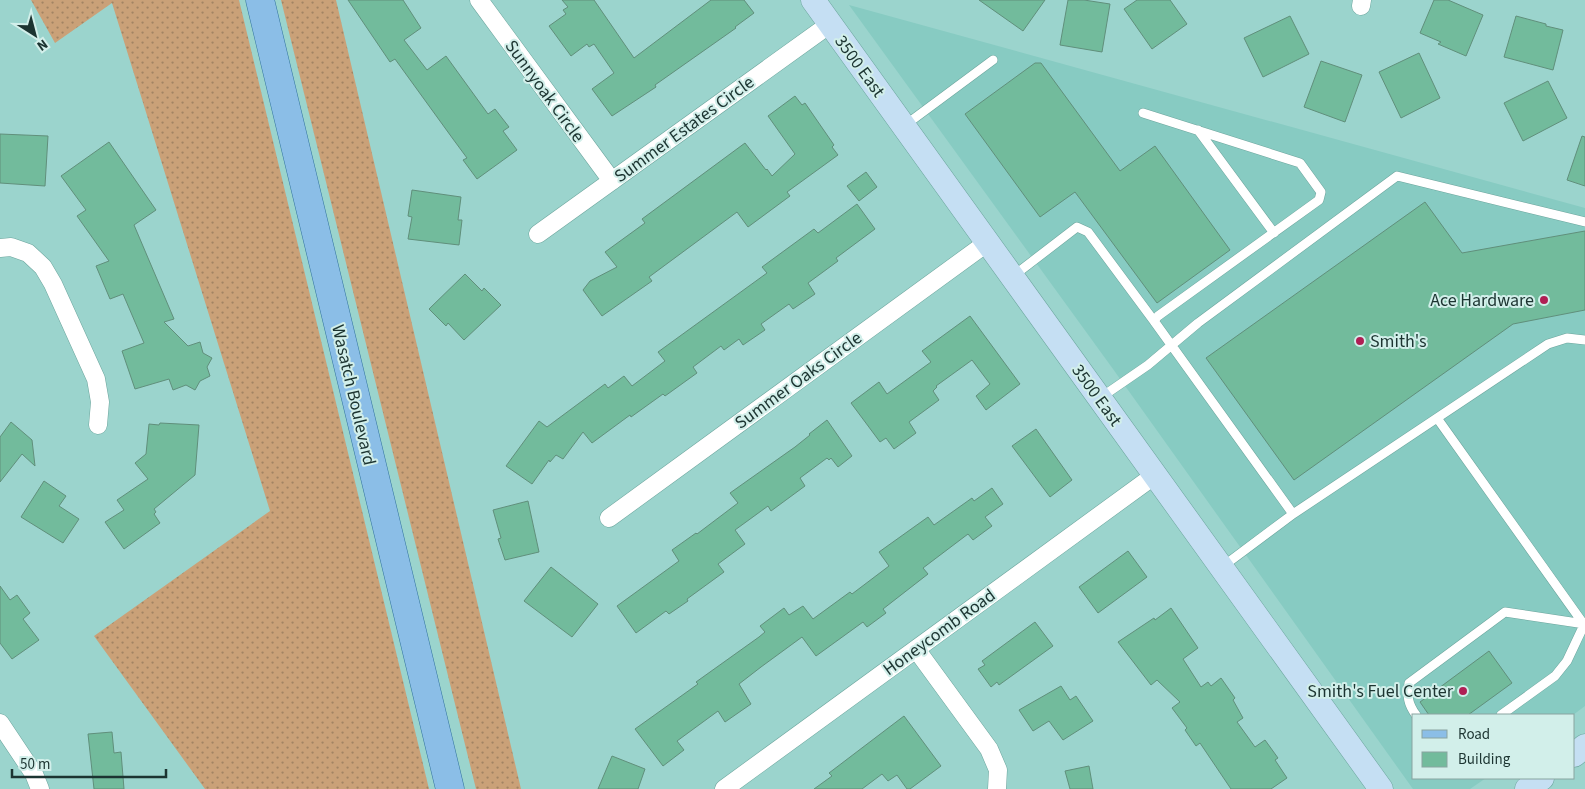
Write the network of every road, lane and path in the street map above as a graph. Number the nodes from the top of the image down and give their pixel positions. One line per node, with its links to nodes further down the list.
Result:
1 (260, 0): 33 (main road, Wasatch Boulevard)
2 (479, 0): 9 (street, Sunnyoak Circle)
3 (813, 0): 4 (main road, 3500 East)
4 (830, 24): 7 (main road, 3500 East); 9 (street, Summer Estates Circle)
5 (993, 60): 7 (lane)
6 (1143, 113): 8 (lane)
7 (904, 126): 13 (main road, 3500 East)
8 (1198, 130): 11 (lane); 11 (lane)
9 (612, 181): 12 (street, Summer Estates Circle)
10 (1585, 222): 18 (lane)
11 (1274, 233): 16 (lane)
12 (538, 234)
13 (988, 242): 15 (main road, 3500 East); 24 (street, Summer Oaks Circle)
14 (0, 248): 21 (street)
15 (1012, 277): 16 (lane); 19 (main road, 3500 East)
16 (1154, 322): 18 (lane)
17 (1585, 340): 20 (lane)
18 (1172, 345): 19 (lane); 23 (lane)
19 (1100, 399): 22 (main road, 3500 East)
20 (1437, 418): 23 (lane); 26 (lane)
21 (98, 425)
22 (1155, 475): 25 (main road, 3500 East); 27 (street, Honeycomb Road)
23 (1294, 514): 25 (lane)
24 (609, 518)
25 (1221, 567): 36 (main road, 3500 East)
26 (1585, 625): 28 (lane); 29 (lane)
27 (916, 649): 34 (street, Honeycomb Road); 35 (street)
28 (1415, 714)
29 (1502, 714)
30 (0, 722): 32 (street)
31 (1541, 779): 37 (main road)
32 (40, 789)
33 (450, 789)
34 (724, 789)
35 (997, 789)
36 (1381, 789)
37 (1527, 789)

